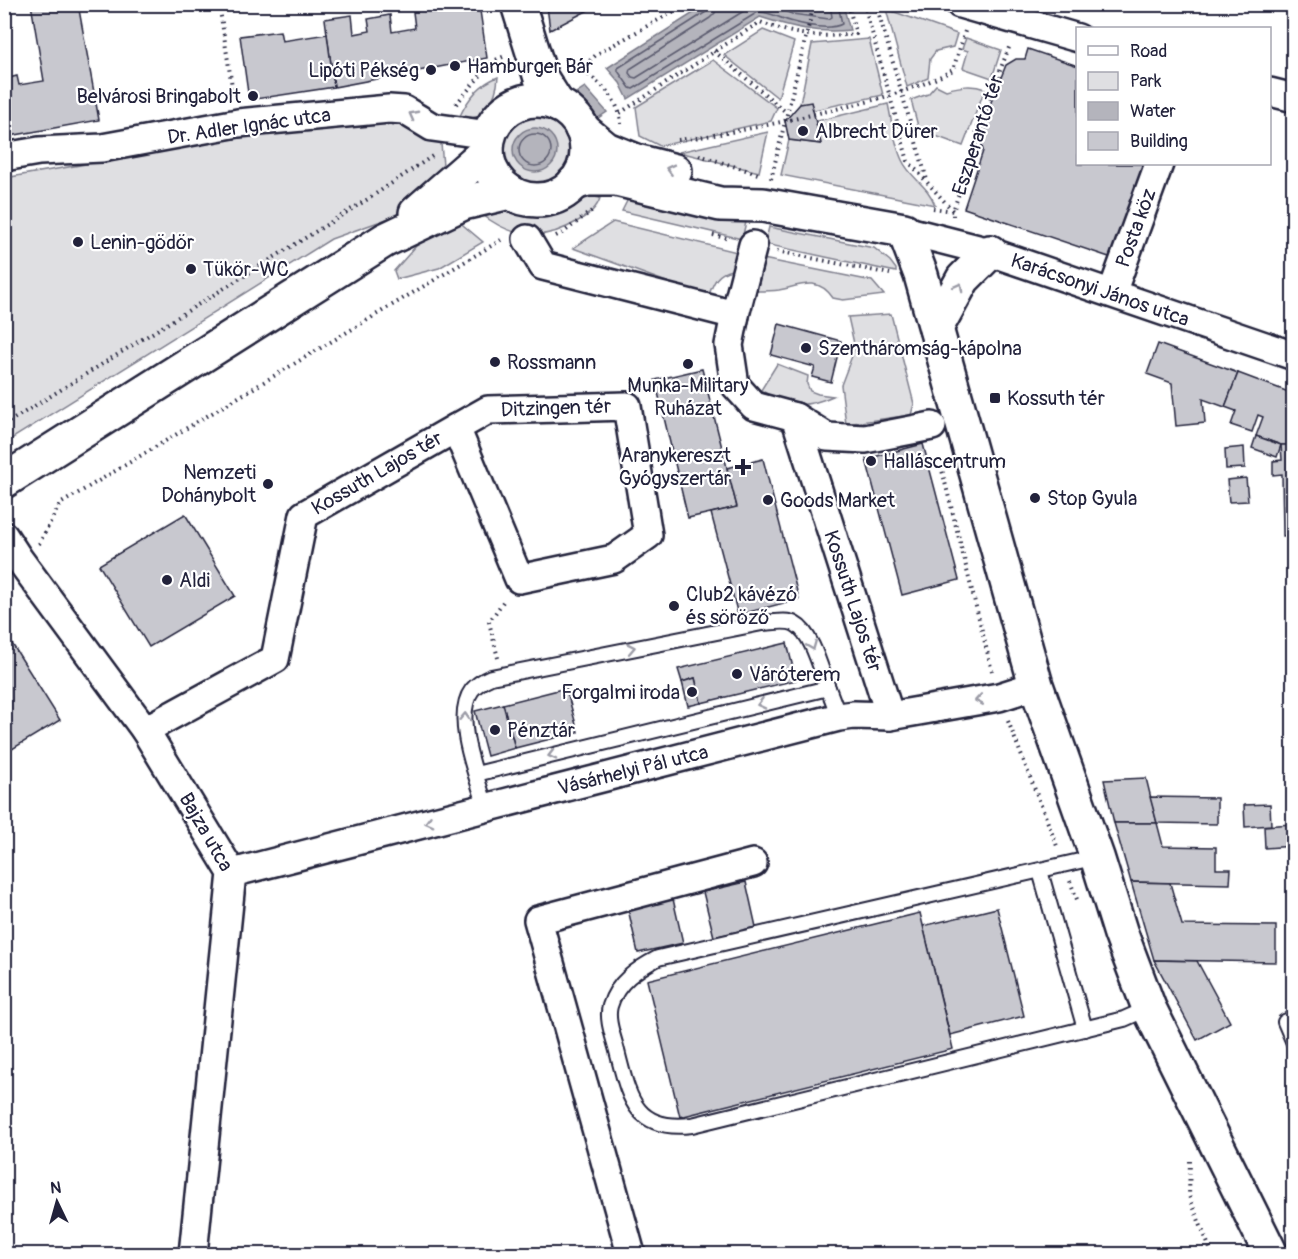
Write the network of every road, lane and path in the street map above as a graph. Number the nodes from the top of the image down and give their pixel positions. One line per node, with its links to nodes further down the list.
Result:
1 (219, 4): 24 (path)
2 (509, 4): 14 (street)
3 (518, 4): 20 (street)
4 (687, 4): 15 (path)
5 (814, 4): 11 (path)
6 (848, 4): 11 (path)
7 (864, 4): 18 (path)
8 (876, 4): 16 (path, Eszperantó tér)
9 (966, 6): 10 (street); 16 (path)
10 (1018, 21): 12 (street); 38 (path, Eszperantó tér)
11 (806, 36): 13 (path); 22 (path)
12 (1076, 38)
13 (714, 51): 21 (path); 22 (path)
14 (517, 52): 25 (path); 27 (street)
15 (581, 69)
16 (902, 92): 18 (path); 33 (path, Eszperantó tér)
17 (1271, 93): 19 (street)
18 (890, 96): 23 (path); 33 (path)
19 (1293, 99)
20 (558, 105): 26 (street); 27 (street)
21 (620, 113)
22 (787, 113): 23 (path)
23 (785, 121): 28 (path); 34 (path)
24 (238, 123): 25 (street, Dr. Adler Ignác utca, one-way to 24); 30 (street, Dr. Adler Ignác utca)
25 (444, 127): 27 (street, Dr. Adler Ignác utca); 51 (path)
26 (582, 129): 32 (street); 34 (street, one-way to 26)
27 (494, 132): 35 (street); 41 (street)
28 (670, 141)
29 (693, 153): 34 (path)
30 (4, 158)
31 (1159, 165): 46 (street, Posta köz)
32 (574, 183): 34 (street); 35 (street)
33 (928, 183): 38 (path)
34 (772, 188): 39 (street)
35 (510, 192): 41 (street)
36 (599, 205): 40 (path)
37 (930, 207): 38 (path, Eszperantó tér)
38 (953, 211): 42 (path)
39 (904, 230): 42 (street, Karácsonyi János utca); 45 (street)
40 (527, 239): 47 (street); 56 (path)
41 (385, 240): 54 (street)
42 (954, 242): 44 (street, Karácsonyi János utca)
43 (753, 245): 45 (path); 47 (street)
44 (990, 252): 46 (street, Karácsonyi János utca); 48 (street, one-way to 44)
45 (921, 275): 48 (street)
46 (1112, 293): 49 (street, Karácsonyi János utca)
47 (735, 315): 50 (street)
48 (936, 328): 59 (street)
49 (1293, 356)
50 (795, 417): 52 (street); 61 (street, Kossuth Lajos tér)
51 (4, 425)
52 (932, 426)
53 (456, 428): 57 (street); 57 (street, Ditzingen tér); 63 (street, Kossuth Lajos tér)
54 (4, 481)
55 (4, 536): 56 (street, Bajza utca)
56 (19, 559): 63 (street, Bajza utca)
57 (519, 579): 58 (path)
58 (502, 673): 60 (lane, one-way to 60); 64 (lane, one-way to 58)
59 (1036, 686): 61 (street, Vásárhelyi Pál utca, one-way to 61); 66 (street)
60 (828, 688): 62 (lane); 64 (lane, one-way to 64)
61 (890, 716): 62 (street, Vásárhelyi Pál utca)
62 (839, 717): 65 (street, Vásárhelyi Pál utca)
63 (145, 730): 69 (street, Bajza utca)
64 (476, 774): 65 (lane)
65 (486, 807): 69 (street, Vásárhelyi Pál utca, one-way to 69)
66 (1097, 857): 68 (lane); 70 (street)
67 (753, 863): 75 (street)
68 (1040, 871): 72 (lane); 72 (lane)
69 (232, 873): 74 (street, Bajza utca)
70 (1149, 1008): 72 (lane); 76 (street)
71 (1293, 1018): 73 (lane)
72 (1084, 1029)
73 (1293, 1043)
74 (193, 1254)
75 (631, 1254)
76 (1271, 1254)

